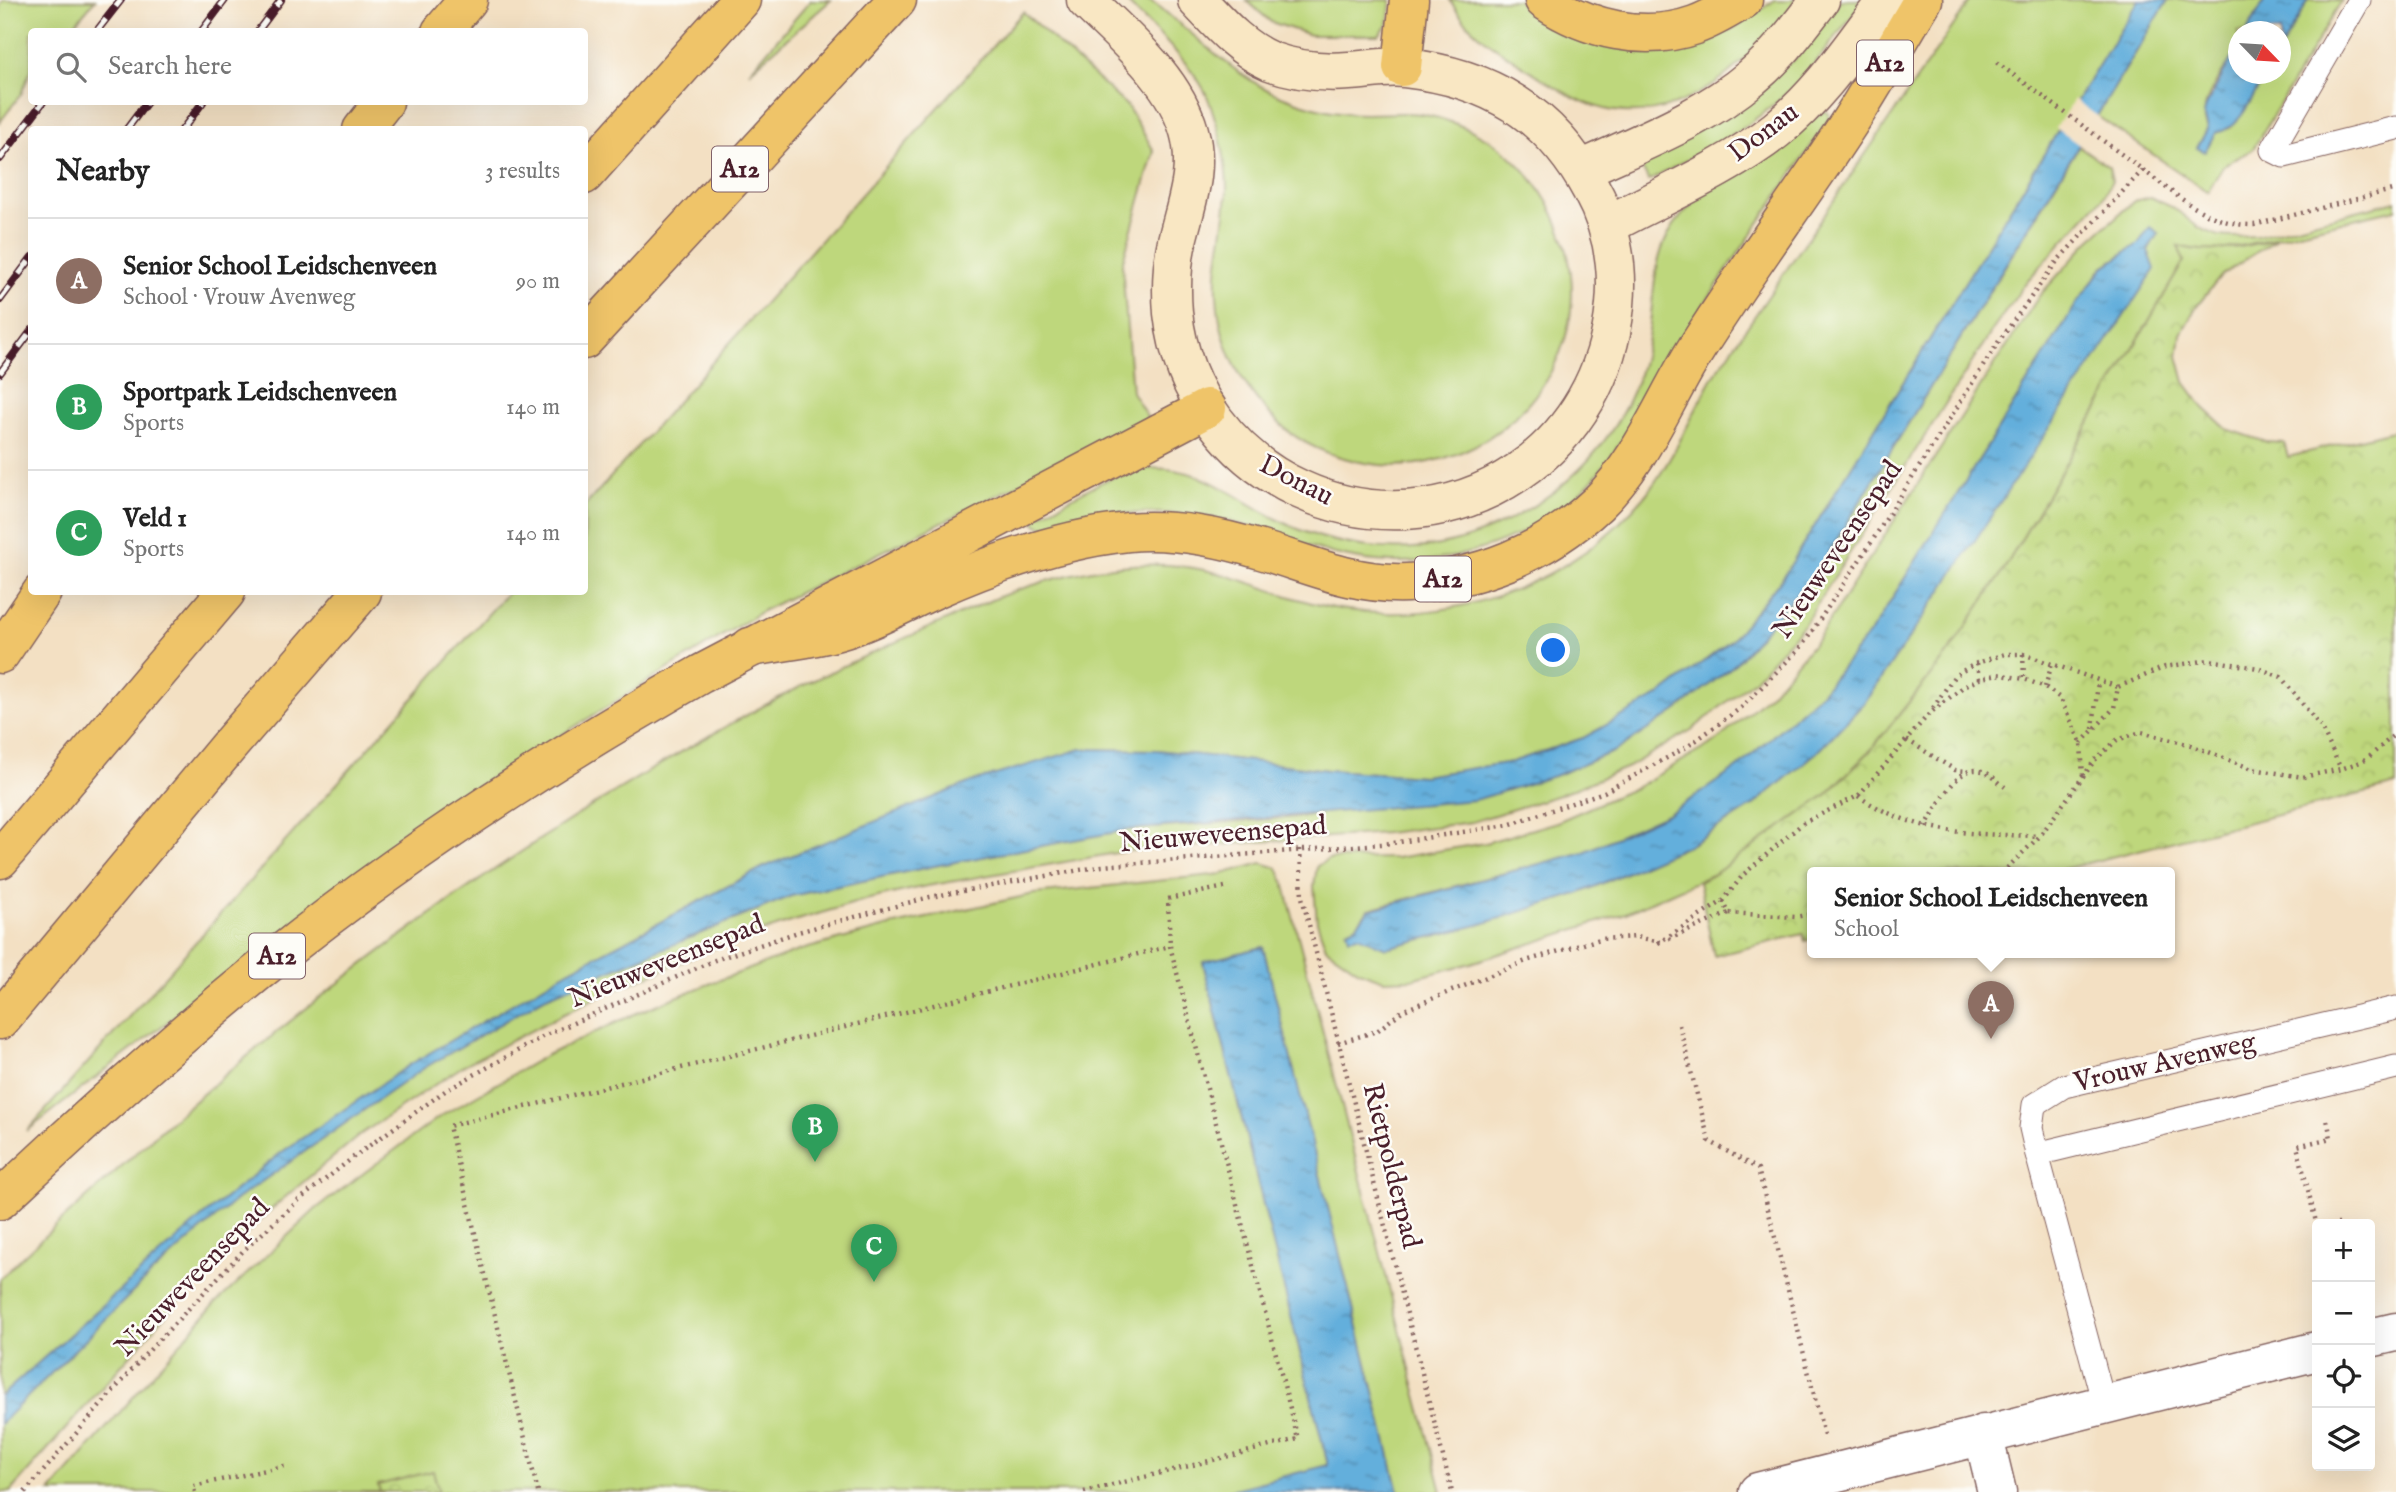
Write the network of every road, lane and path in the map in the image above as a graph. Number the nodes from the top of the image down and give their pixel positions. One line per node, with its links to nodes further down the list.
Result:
1 (468, 0): 13 (highway)
2 (741, 0): 21 (highway)
3 (897, 0): 24 (highway, A12)
4 (1197, 0): 15 (main road, Donau)
5 (1409, 0): 15 (highway)
6 (1544, 0): 7 (highway)
7 (1743, 0)
8 (1820, 0): 19 (main road, Donau)
9 (1887, 0): 23 (main road, Donau)
10 (1923, 0): 29 (highway, A12)
11 (2359, 0): 18 (lane)
12 (1092, 5): 25 (main road, Donau)
13 (444, 28)
14 (1996, 62): 20 (path)
15 (1402, 67): 19 (main road, Donau)
16 (382, 105): 17 (highway)
17 (365, 126)
18 (2396, 128)
19 (1581, 170): 23 (main road, Donau)
20 (2143, 170): 22 (path); 51 (path, Nieuweveensepad)
21 (588, 172)
22 (2396, 189)
23 (1608, 225): 25 (main road, Donau)
24 (588, 336)
25 (1208, 408): 29 (highway, A12)
26 (40, 595): 30 (highway)
27 (223, 595): 52 (highway)
28 (359, 595): 61 (highway)
29 (750, 647): 67 (highway, A12)
30 (0, 654)
31 (2023, 654): 32 (path); 33 (path); 35 (path)
32 (1977, 663): 34 (path); 39 (path)
33 (2052, 664): 36 (path); 37 (path)
34 (1979, 679): 35 (path); 39 (path)
35 (2024, 679): 37 (path)
36 (2098, 682): 38 (path); 40 (path)
37 (2045, 687): 43 (path)
38 (2118, 687): 40 (path); 44 (path)
39 (1929, 713): 42 (path)
40 (2093, 729): 43 (path)
41 (2396, 733): 44 (path)
42 (1907, 740): 45 (path); 48 (path)
43 (2081, 743): 46 (path)
44 (2342, 769): 46 (path)
45 (1967, 771): 47 (path); 49 (path)
46 (2083, 778): 50 (path)
47 (2005, 787)
48 (1858, 796): 49 (path); 55 (path)
49 (1925, 827): 50 (path)
50 (2040, 836): 53 (path)
51 (1300, 849): 63 (path, Rietpolderpad); 76 (path, Nieuweveensepad)
52 (0, 859)
53 (2008, 867)
54 (1225, 887): 59 (path)
55 (1723, 901): 56 (path); 58 (path)
56 (1729, 913): 57 (path); 58 (path)
57 (1807, 915)
58 (1658, 943): 63 (path)
59 (1170, 946): 78 (path); 79 (path)
60 (2396, 1008): 66 (lane, Vrouw Avenweg)
61 (0, 1020)
62 (1679, 1025): 75 (path)
63 (1338, 1043): 80 (path, Rietpolderpad)
64 (2396, 1067): 65 (lane)
65 (2320, 1087): 66 (lane); 68 (path)
66 (2037, 1154): 72 (lane, Vrouw Avenweg)
67 (0, 1200)
68 (2315, 1219)
69 (2396, 1332): 70 (street)
70 (2375, 1337)
71 (2312, 1352): 72 (street)
72 (2104, 1404): 73 (street)
73 (1983, 1434): 75 (street); 82 (street)
74 (289, 1465): 77 (path)
75 (1834, 1473): 81 (street)
76 (25, 1492)
77 (195, 1492)
78 (538, 1492)
79 (1084, 1492)
80 (1452, 1492)
81 (1758, 1492)
82 (1997, 1492)

